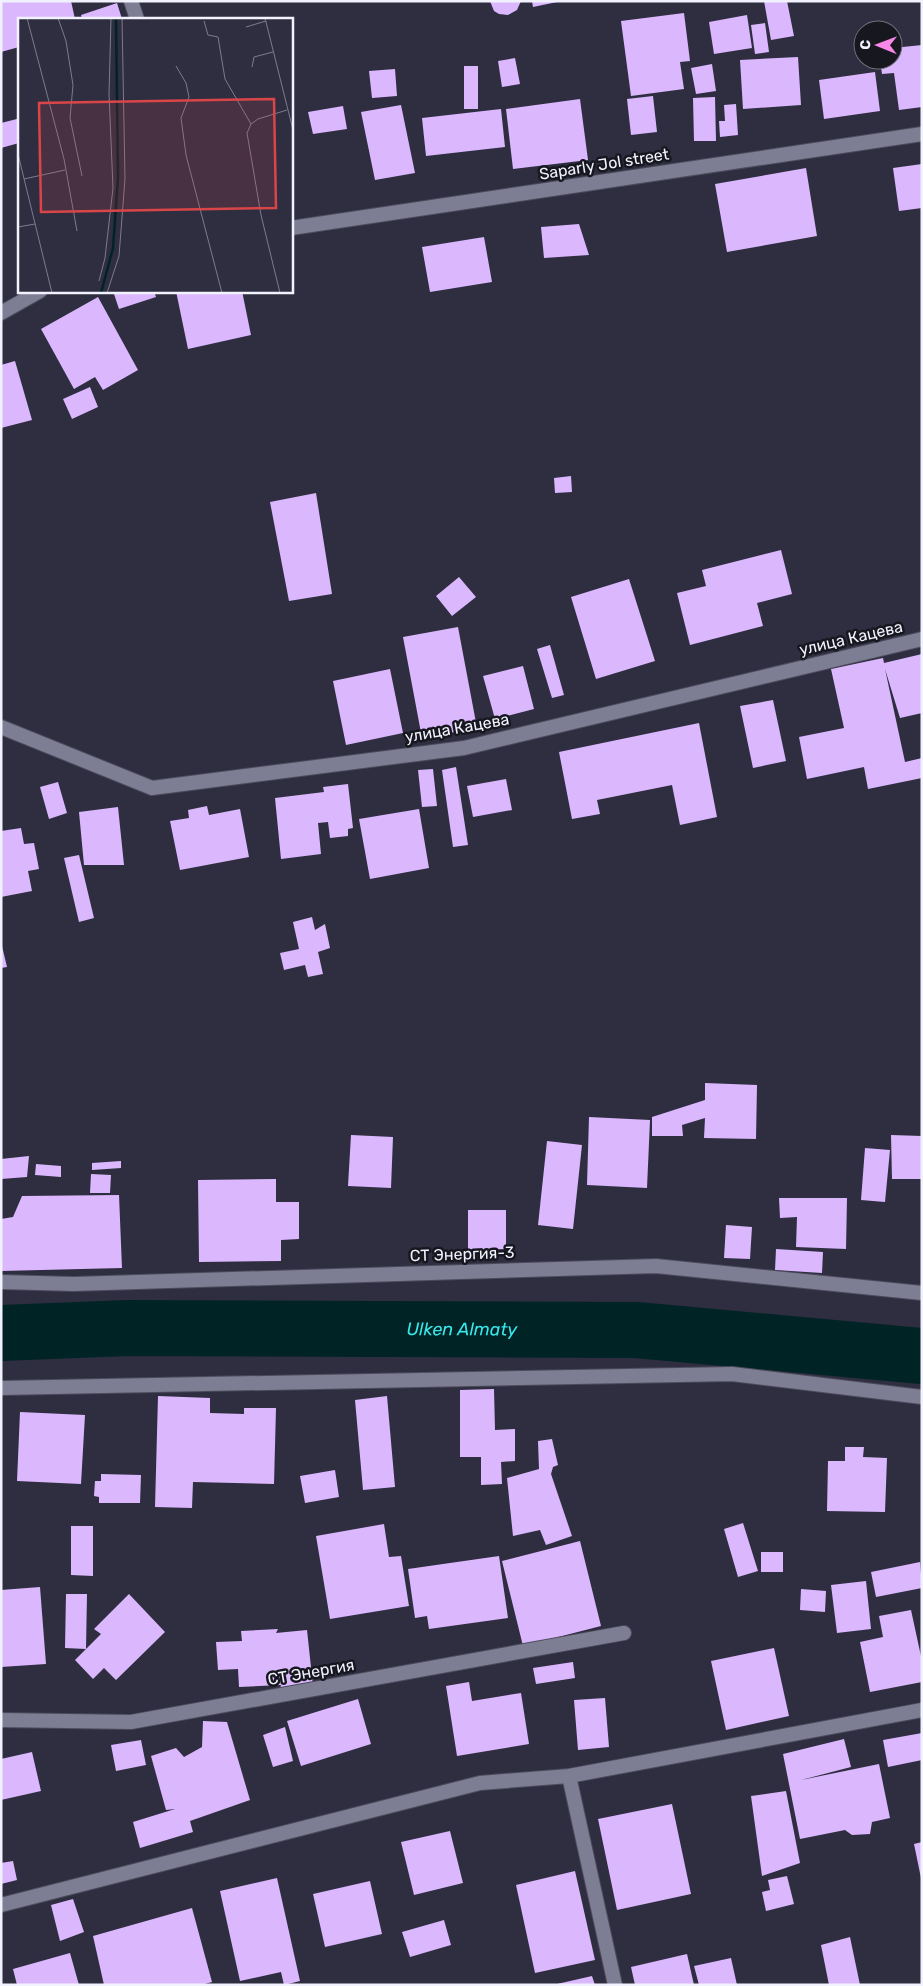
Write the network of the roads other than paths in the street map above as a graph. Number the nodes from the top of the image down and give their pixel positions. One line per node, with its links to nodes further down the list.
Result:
1 (131, 1): 2 (street)
2 (137, 18)
3 (922, 134): 4 (street, Saparly Jol street)
4 (292, 228)
5 (38, 292): 6 (street)
6 (1, 313)
7 (922, 639): 8 (street, улица Кацева)
8 (1, 727)
9 (1, 1282): 10 (street, СТ Энергия-3)
10 (922, 1293)
11 (1, 1388): 12 (street)
12 (922, 1397)
13 (624, 1633): 15 (street, СТ Энергия)
14 (922, 1710): 16 (street)
15 (1, 1720)
16 (569, 1776): 17 (street); 18 (street)
17 (1, 1904)
18 (615, 1985)

